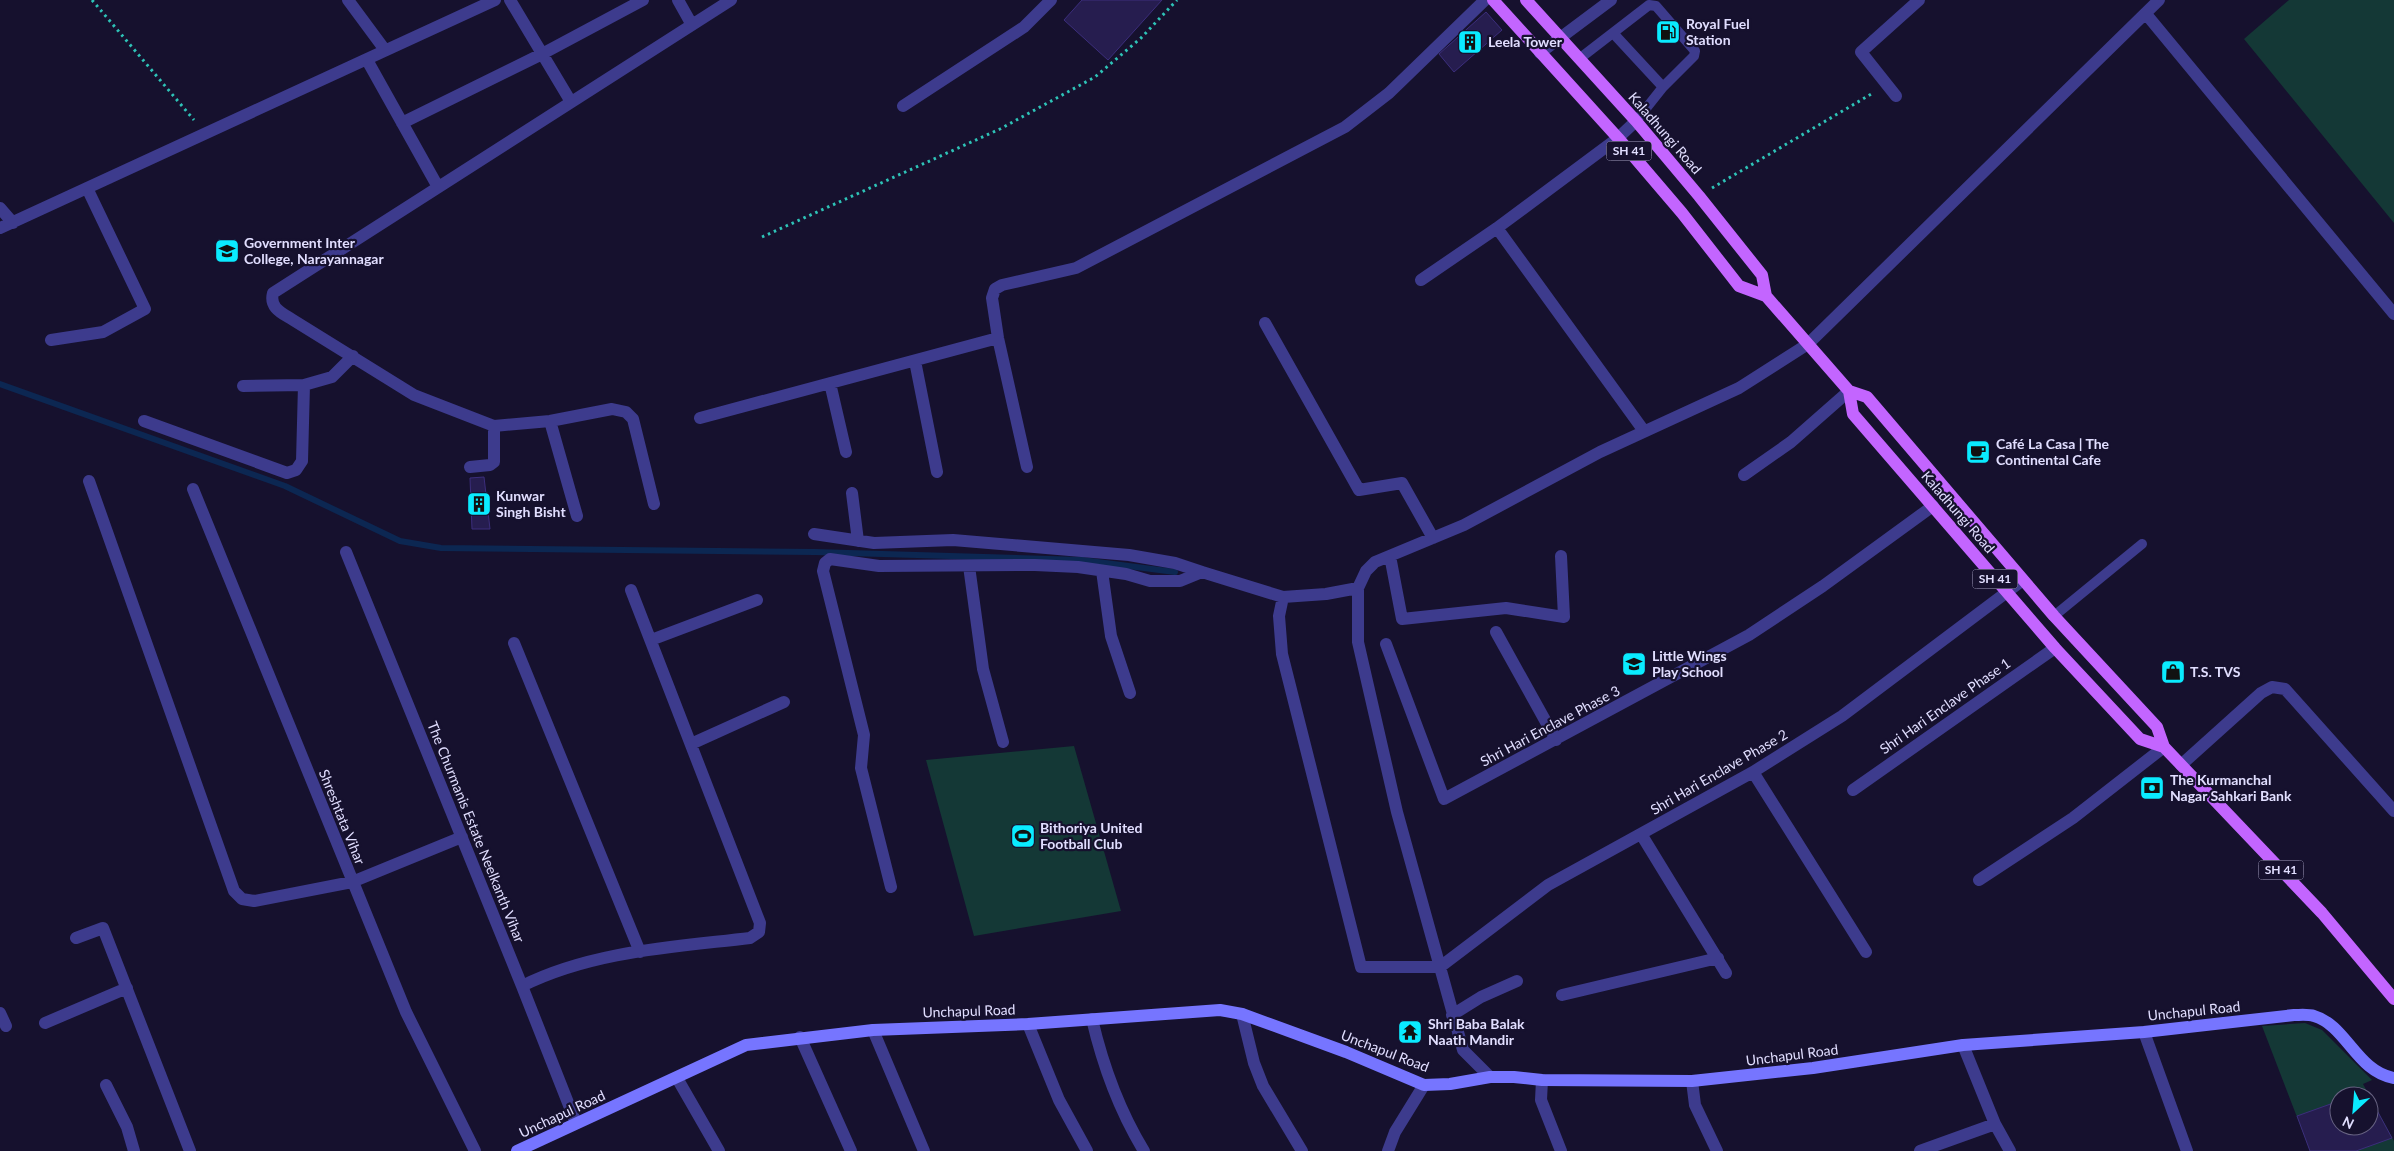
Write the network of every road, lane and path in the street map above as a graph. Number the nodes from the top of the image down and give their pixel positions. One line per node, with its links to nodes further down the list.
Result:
1 (92, 0): 33 (path)
2 (348, 0): 21 (street)
3 (495, 0): 16 (street)
4 (510, 0): 23 (street)
5 (643, 0): 23 (street)
6 (678, 0): 18 (street)
7 (731, 0): 18 (street)
8 (1051, 0): 30 (street)
9 (1176, 0): 42 (path)
10 (1485, 0): 47 (street)
11 (1493, 0): 22 (main road, Kaladhungi Road / SH 41)
12 (1526, 0): 20 (main road, Kaladhungi Road / SH 41)
13 (1611, 0): 20 (street)
14 (1919, 0): 26 (street)
15 (2159, 0): 17 (street)
16 (477, 3): 21 (street)
17 (2146, 14): 45 (street); 49 (street)
18 (692, 25): 29 (street)
19 (1613, 33): 24 (lane); 27 (lane); 27 (lane)
20 (1559, 37): 22 (street); 24 (main road, Kaladhungi Road / SH 41)
21 (385, 50): 25 (street)
22 (1540, 53): 34 (main road, Kaladhungi Road / SH 41)
23 (542, 54): 29 (street); 32 (street)
24 (1579, 59): 31 (main road, Kaladhungi Road / SH 41)
25 (367, 60): 32 (street); 33 (street)
26 (1887, 84): 28 (street); 37 (path)
27 (1663, 87): 31 (lane)
28 (1896, 96)
29 (571, 102): 35 (street)
30 (903, 106)
31 (1636, 121): 34 (street); 37 (main road, Kaladhungi Road / SH 41)
32 (402, 123): 35 (street)
33 (206, 134): 36 (street)
34 (1618, 138): 41 (street); 44 (main road, Kaladhungi Road / SH 41)
35 (438, 187): 50 (street)
36 (87, 188): 39 (street); 48 (street)
37 (1699, 196): 44 (main road, Kaladhungi Road / SH 41)
38 (0, 208): 39 (street)
39 (13, 222): 40 (street)
40 (0, 228)
41 (1497, 228): 43 (street); 60 (street)
42 (762, 237)
43 (1421, 280)
44 (1766, 296): 49 (main road, Kaladhungi Road / SH 41)
45 (2394, 314)
46 (1265, 323): 73 (street)
47 (998, 338): 51 (street); 62 (street)
48 (51, 340)
49 (1808, 344): 55 (main road, Kaladhungi Road / SH 41); 60 (street)
50 (352, 356): 53 (street); 59 (street)
51 (914, 361): 52 (street); 64 (street)
52 (830, 383): 56 (street); 61 (street)
53 (304, 385): 54 (street); 57 (street)
54 (243, 386)
55 (1849, 391): 65 (street); 70 (main road, Kaladhungi Road / SH 41); 82 (main road, Kaladhungi Road / SH 41)
56 (700, 418)
57 (144, 421)
58 (550, 421): 59 (street); 69 (street); 71 (street)
59 (494, 426): 63 (street)
60 (1644, 431): 73 (street)
61 (846, 452)
62 (1027, 467)
63 (470, 468)
64 (937, 472)
65 (1744, 475)
66 (88, 481): 107 (street)
67 (193, 489): 107 (street, Shreshtata Vihar)
68 (852, 493): 74 (street)
69 (654, 504)
70 (1933, 506): 85 (main road, Kaladhungi Road / SH 41); 96 (street, Shri Hari Enclave Phase 3)
71 (577, 516)
72 (814, 534): 74 (street)
73 (1433, 538): 77 (street)
74 (858, 541): 81 (street)
75 (2142, 544): 88 (lane)
76 (346, 552): 105 (street, The Churmanis Estate Neelkanth Vihar)
77 (1390, 556): 78 (street); 83 (street)
78 (1561, 556)
79 (969, 566): 80 (street); 97 (street); 108 (street)
80 (1102, 571): 81 (street); 94 (street)
81 (1202, 572): 86 (street)
82 (2023, 580): 85 (street, Shri Hari Enclave Phase 2); 88 (main road, Kaladhungi Road / SH 41)
83 (1358, 588): 86 (street); 113 (street)
84 (631, 590): 90 (street)
85 (2008, 593): 93 (main road, Kaladhungi Road / SH 41); 101 (street, Shri Hari Enclave Phase 2)
86 (1283, 597): 113 (street)
87 (756, 600): 90 (street)
88 (2054, 616): 99 (main road, Kaladhungi Road / SH 41)
89 (1496, 632): 96 (street)
90 (651, 640): 98 (street)
91 (514, 643): 110 (street)
92 (1386, 644): 96 (street, Shri Hari Enclave Phase 3)
93 (2056, 648): 99 (main road, Kaladhungi Road / SH 41); 102 (street, Shri Hari Enclave Phase 1)
94 (1130, 693)
95 (784, 702): 98 (street)
96 (1556, 740)
97 (1003, 742)
98 (690, 744): 110 (street)
99 (2164, 747): 100 (main road, Kaladhungi Road / SH 41); 106 (street)
100 (2181, 765): 103 (street); 119 (main road, Kaladhungi Road / SH 41)
101 (1752, 772): 104 (street, Shri Hari Enclave Phase 2); 111 (street)
102 (1853, 790)
103 (2394, 811)
104 (1641, 834): 112 (street); 113 (street, Shri Hari Enclave Phase 2)
105 (462, 837): 107 (street); 116 (street, The Churmanis Estate Neelkanth Vihar)
106 (1979, 880)
107 (352, 882): 142 (street, Shreshtata Vihar)
108 (891, 888)
109 (76, 938): 117 (street)
110 (640, 952): 116 (street)
111 (1866, 952)
112 (1718, 958): 114 (street); 118 (street)
113 (1440, 967): 122 (street)
114 (1726, 973)
115 (1518, 981): 122 (street)
116 (522, 986): 138 (street, The Churmanis Estate Neelkanth Vihar)
117 (127, 988): 124 (street); 141 (street)
118 (1562, 995)
119 (2394, 999)
120 (0, 1013): 126 (street)
121 (1242, 1014): 123 (street, Unchapul Road); 136 (street, Unchapul Road); 149 (street)
122 (1452, 1016): 131 (street)
123 (1092, 1019): 125 (street, Unchapul Road); 148 (street)
124 (45, 1023)
125 (1028, 1024): 127 (street, Unchapul Road); 147 (street)
126 (6, 1026)
127 (873, 1030): 129 (street, Unchapul Road); 146 (street)
128 (2144, 1032): 130 (street, Unchapul Road); 133 (street, Unchapul Road); 155 (street)
129 (800, 1037): 132 (street, Unchapul Road); 145 (street)
130 (1963, 1045): 135 (street, Unchapul Road); 139 (street)
131 (1490, 1077): 134 (street, Unchapul Road); 136 (street, Unchapul Road)
132 (677, 1078): 138 (street, Unchapul Road); 144 (street)
133 (2394, 1078)
134 (1542, 1080): 135 (street, Unchapul Road); 151 (street)
135 (1692, 1081): 152 (street)
136 (1424, 1085): 150 (street)
137 (106, 1086): 140 (street)
138 (576, 1123): 143 (street, Unchapul Road)
139 (1995, 1124): 153 (street); 154 (street)
140 (134, 1151)
141 (190, 1151)
142 (475, 1151)
143 (517, 1151)
144 (718, 1151)
145 (851, 1151)
146 (924, 1151)
147 (1087, 1151)
148 (1144, 1151)
149 (1302, 1151)
150 (1388, 1151)
151 (1561, 1151)
152 (1717, 1151)
153 (1920, 1151)
154 (2010, 1151)
155 (2187, 1151)

